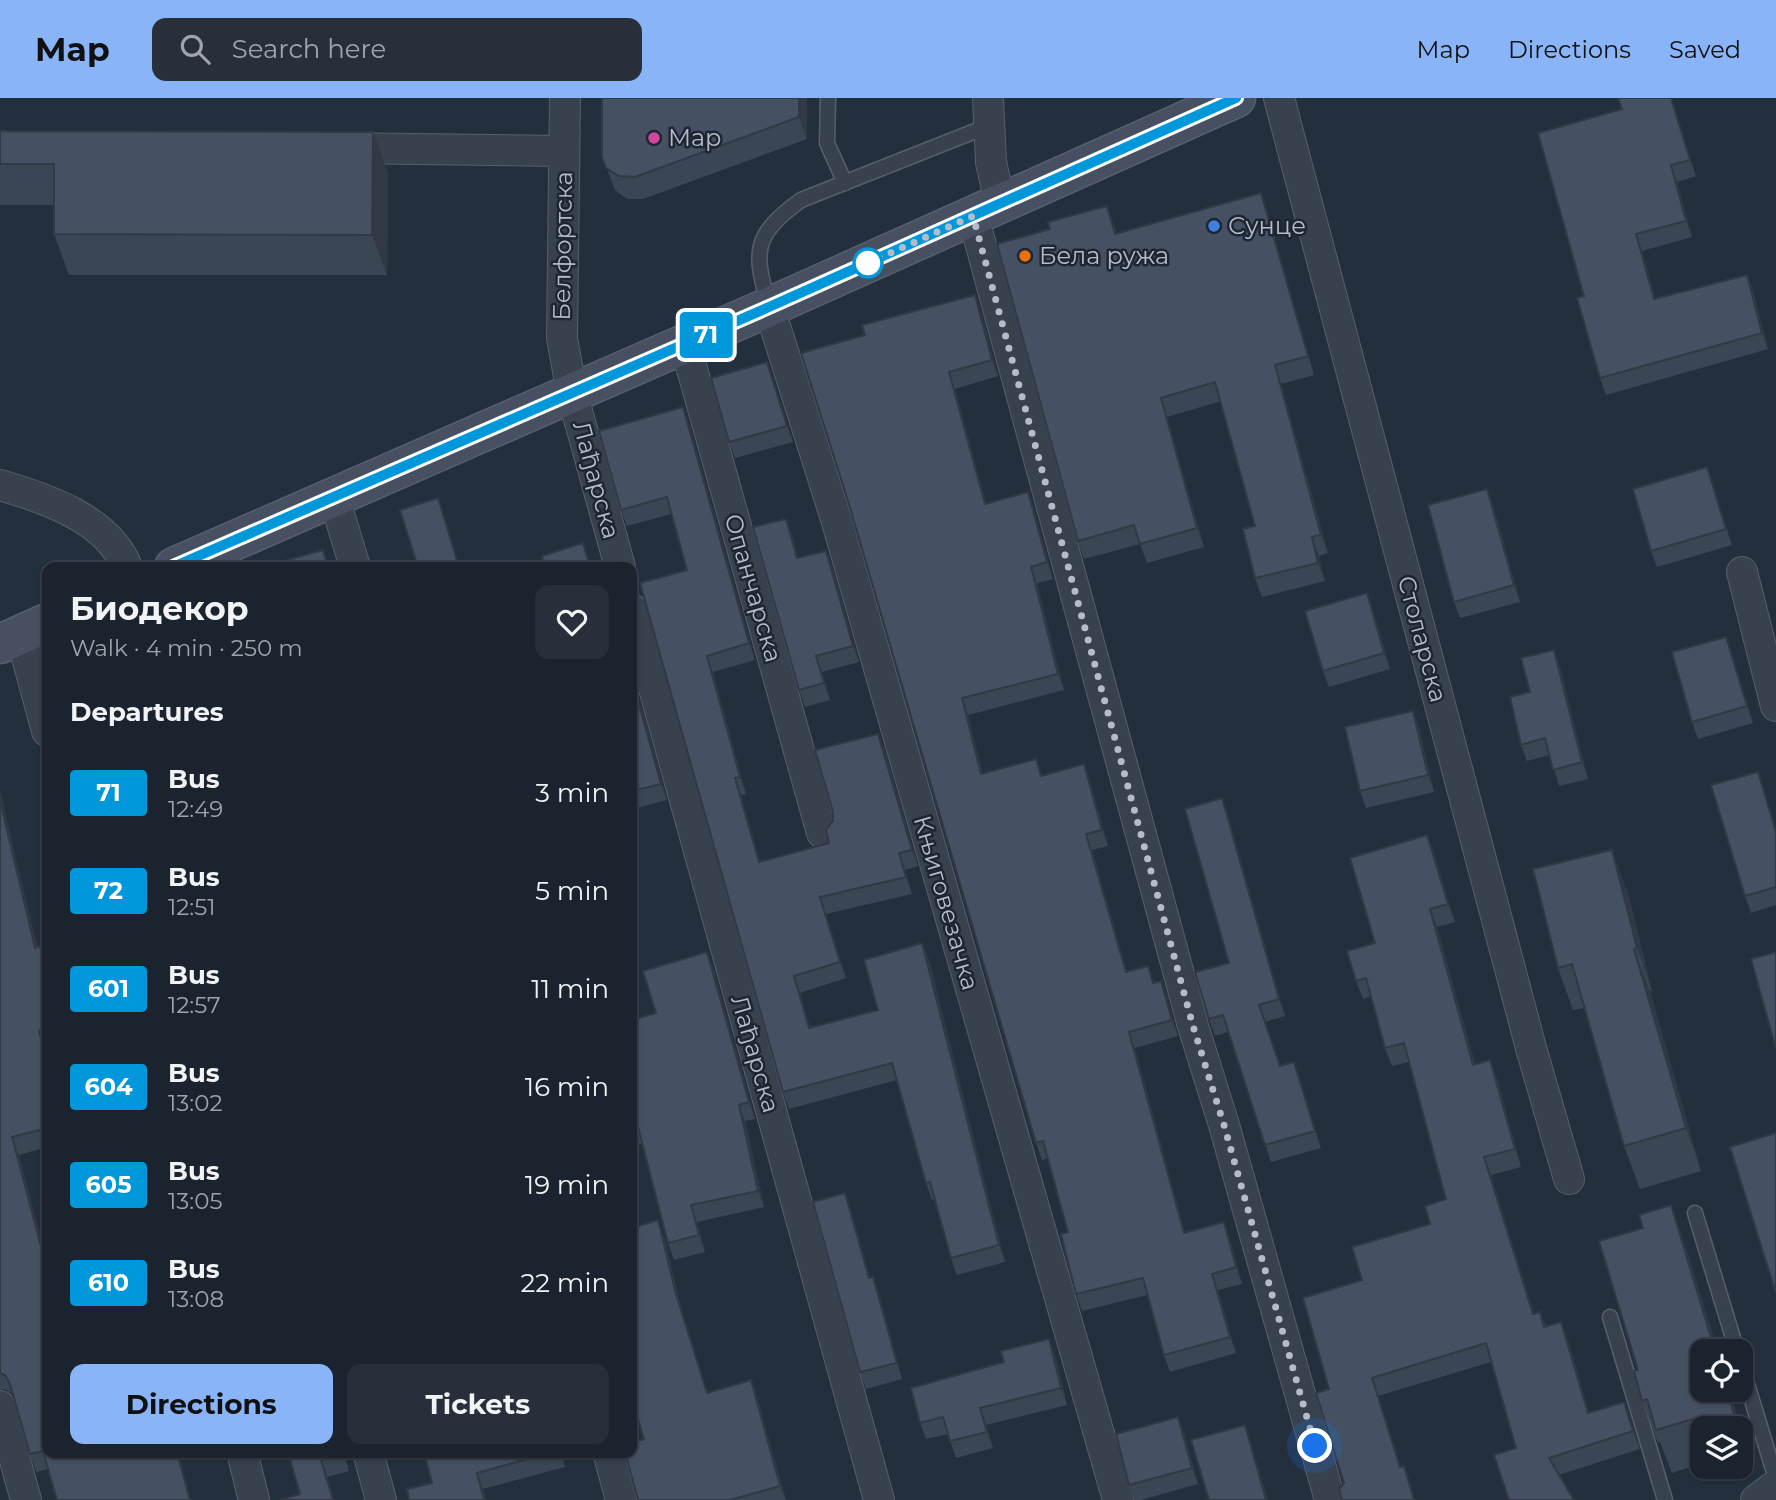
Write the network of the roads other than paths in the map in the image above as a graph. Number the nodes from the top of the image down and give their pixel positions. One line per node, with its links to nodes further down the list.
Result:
1 (565, 98): 7 (street, Белфортска)
2 (828, 98): 8 (lane)
3 (1236, 98): 9 (main road)
4 (1279, 98): 25 (street, Столарска)
5 (988, 112): 8 (lane); 9 (street)
6 (317, 148): 7 (street)
7 (564, 150): 12 (street, Белфортска)
8 (845, 183): 10 (lane)
9 (986, 210): 10 (main road); 41 (street)
10 (769, 307): 11 (main road); 40 (street, Књиговезачка)
11 (685, 344): 12 (main road); 24 (street, Опанчарска)
12 (572, 393): 14 (main road); 18 (street, Лађарска)
13 (0, 485): 15 (street)
14 (334, 497): 16 (main road); 17 (street)
15 (123, 562)
16 (185, 562)
17 (354, 562)
18 (619, 562)
19 (1742, 572): 22 (street)
20 (637, 627): 39 (street, Лађарска)
21 (23, 634): 23 (street)
22 (1776, 706)
23 (42, 711)
24 (822, 833)
25 (1569, 1179)
26 (1695, 1213): 28 (lane)
27 (1610, 1317): 42 (lane)
28 (1733, 1339)
29 (1748, 1402): 34 (lane)
30 (0, 1406): 35 (street)
31 (244, 1458): 36 (street)
32 (370, 1458): 37 (street)
33 (610, 1458): 38 (street)
34 (1766, 1492)
35 (26, 1500)
36 (254, 1500)
37 (380, 1500)
38 (621, 1500)
39 (879, 1500)
40 (1118, 1500)
41 (1330, 1500)
42 (1665, 1500)

